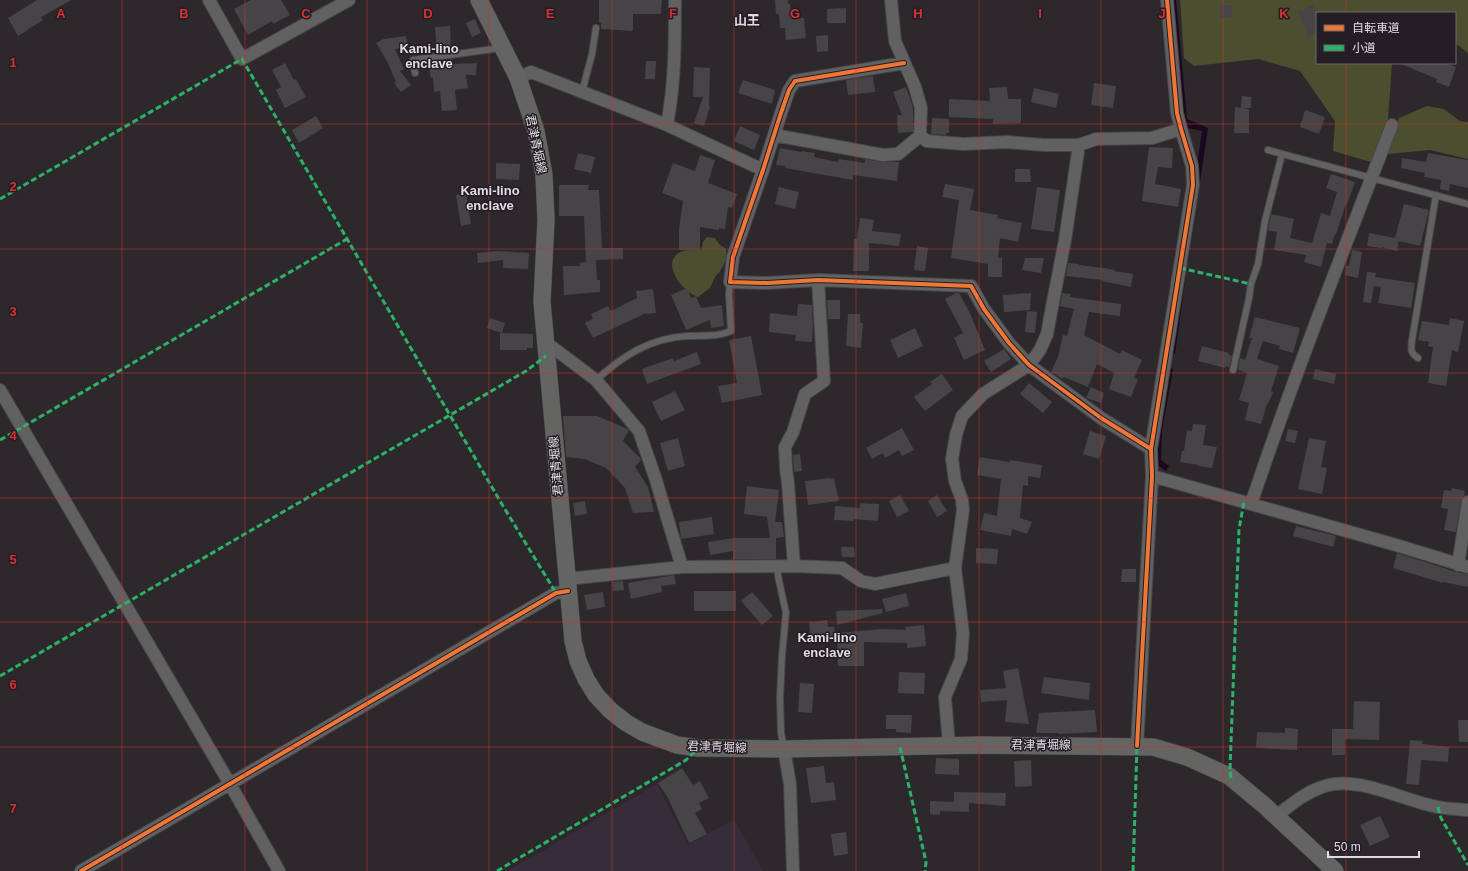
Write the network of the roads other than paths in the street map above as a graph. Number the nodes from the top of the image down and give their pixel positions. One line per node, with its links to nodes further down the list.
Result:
1 (210, 0): 2 (street)
2 (349, 0)
3 (479, 0): 8 (main road, 君津青堀線)
4 (675, 0): 13 (street)
5 (891, 0): 9 (street)
6 (1168, 0): 15 (street)
7 (596, 28): 12 (lane)
8 (503, 48): 10 (lane); 11 (main road, 君津青堀線)
9 (904, 63): 16 (street); 17 (street)
10 (415, 73)
11 (518, 78): 12 (street); 27 (main road, 君津青堀線)
12 (582, 92): 13 (street)
13 (667, 125): 21 (street)
14 (1392, 125): 22 (street)
15 (1180, 129): 18 (street); 33 (street)
16 (774, 135): 17 (street); 21 (street)
17 (920, 136): 18 (street)
18 (1079, 145): 29 (street)
19 (1268, 150): 20 (lane)
20 (1282, 154): 22 (lane); 30 (lane)
21 (763, 170): 26 (street)
22 (1371, 178): 23 (lane); 36 (street)
23 (1436, 195): 24 (lane); 28 (lane)
24 (1468, 204)
25 (818, 280): 26 (street); 29 (street); 38 (street)
26 (730, 282): 31 (lane)
27 (545, 346): 31 (street); 42 (main road, 君津青堀線)
28 (1418, 358)
29 (1029, 364): 33 (street); 41 (street)
30 (1233, 370)
31 (596, 380): 40 (street)
32 (0, 390): 46 (street)
33 (1151, 449): 34 (street)
34 (1152, 476): 36 (street); 44 (street)
35 (1468, 502): 39 (street)
36 (1251, 504): 39 (street)
37 (778, 566): 38 (street); 40 (street); 45 (lane)
38 (794, 566): 41 (street)
39 (1463, 566)
40 (682, 567): 42 (street)
41 (955, 568): 43 (street)
42 (568, 585): 45 (main road, 君津青堀線); 46 (street)
43 (949, 745): 44 (main road, 君津青堀線); 45 (main road, 君津青堀線)
44 (1137, 746): 48 (main road, 君津青堀線)
45 (784, 749): 51 (street)
46 (230, 784): 49 (street); 50 (street)
47 (1468, 810): 48 (street)
48 (1276, 816): 52 (main road, 君津青堀線)
49 (80, 871)
50 (279, 871)
51 (793, 871)
52 (1335, 871)

